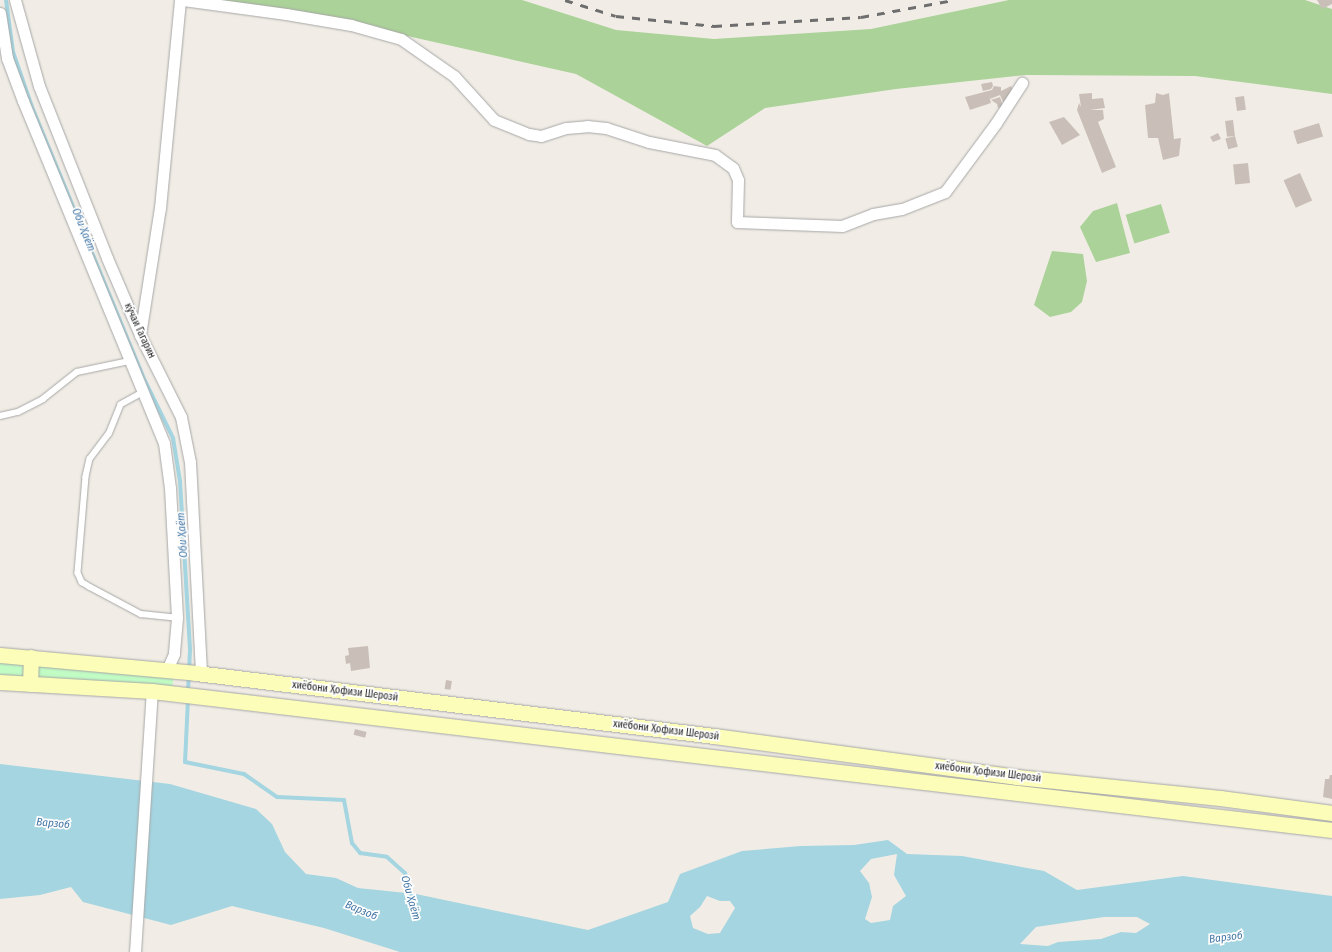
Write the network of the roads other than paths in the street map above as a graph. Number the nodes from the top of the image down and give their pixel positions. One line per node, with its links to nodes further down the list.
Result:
1 (15, 0): 5 (street, кӯчаи Гагарин)
2 (182, 0): 4 (street); 5 (street)
3 (0, 13): 6 (street)
4 (1022, 83)
5 (140, 335): 13 (street, кӯчаи Гагарин)
6 (129, 361): 7 (street); 8 (lane)
7 (144, 392): 9 (street); 9 (lane)
8 (0, 416)
9 (177, 618): 12 (street)
10 (0, 655): 11 (main road, хиёбони Ҳофизи Шерозӣ)
11 (31, 657): 12 (main road, хиёбони Ҳофизи Шерозӣ); 15 (main road)
12 (170, 671): 13 (main road, хиёбони Ҳофизи Шерозӣ)
13 (198, 673): 17 (main road, хиёбони Ҳофизи Шерозӣ)
14 (0, 682): 15 (main road, хиёбони Ҳофизи Шерозӣ)
15 (30, 684): 16 (main road, хиёбони Ҳофизи Шерозӣ)
16 (152, 691): 18 (main road, хиёбони Ҳофизи Шерозӣ); 19 (street)
17 (1332, 813)
18 (1332, 830)
19 (135, 949)

